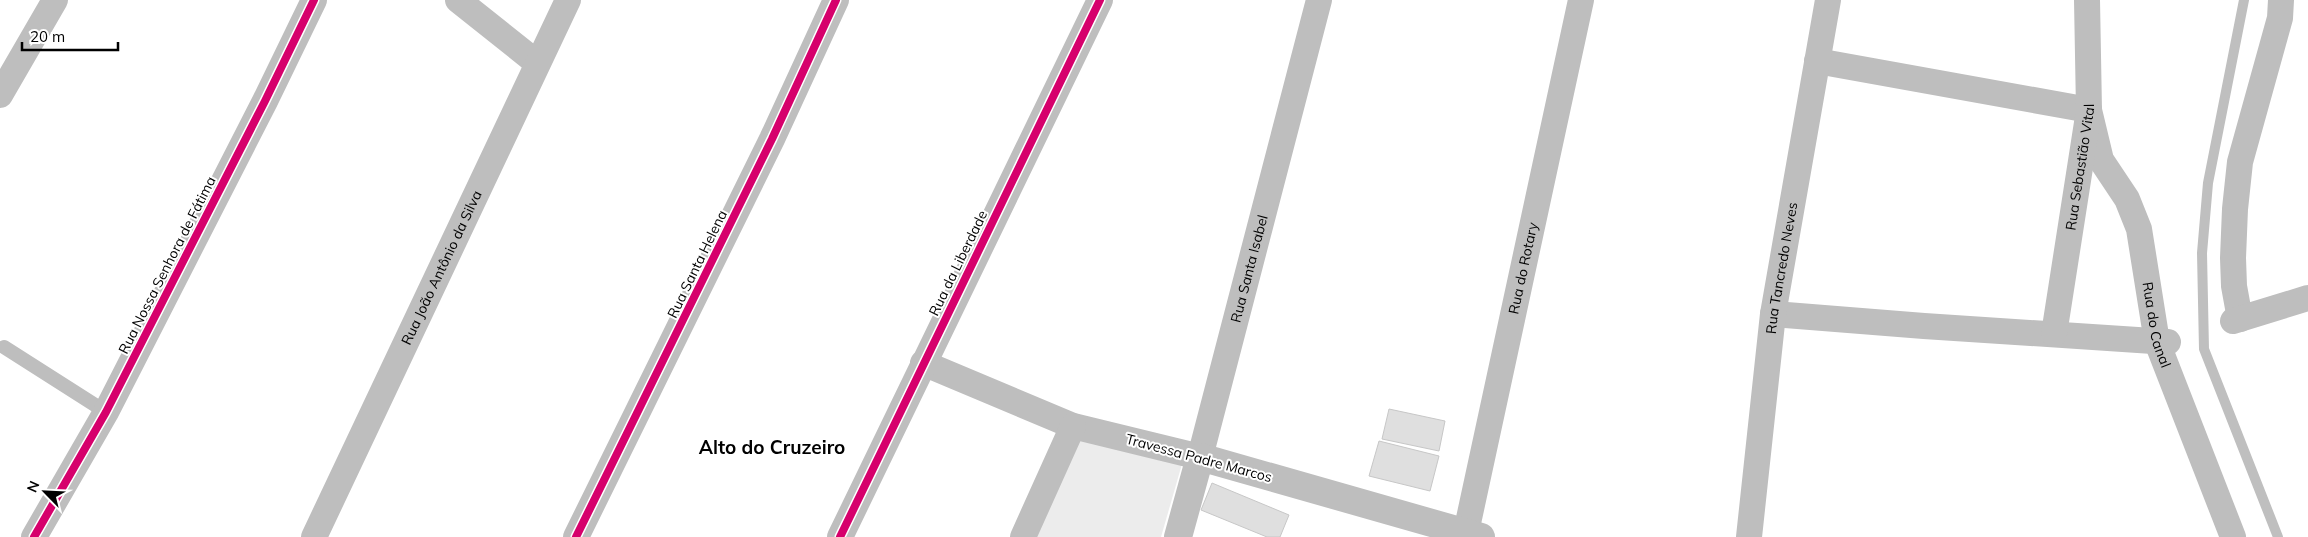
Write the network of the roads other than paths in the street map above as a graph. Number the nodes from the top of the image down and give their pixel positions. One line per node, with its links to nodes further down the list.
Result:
1 (55, 0): 14 (street)
2 (314, 0): 22 (street, Rua Nossa Senhora de Fátima)
3 (458, 0): 13 (street)
4 (568, 0): 13 (street, Rua João Antônio da Silva)
5 (836, 0): 28 (street, Rua Santa Helena)
6 (1100, 0): 21 (street, Rua da Liberdade)
7 (1319, 0): 24 (street, Rua Santa Isabel)
8 (1581, 0): 25 (street, Rua do Rotary)
9 (1828, 0): 12 (street, Rua Tancredo Neves)
10 (2087, 0): 15 (street, Rua Sebastião Vital)
11 (2281, 0): 16 (street)
12 (1817, 62): 15 (street); 17 (street, Rua Tancredo Neves)
13 (537, 63): 27 (street, Rua João Antônio da Silva)
14 (0, 95)
15 (2089, 110): 18 (street, Rua Sebastião Vital); 19 (street, Rua do Canal)
16 (2308, 298)
17 (1773, 314): 18 (street); 32 (street, Rua Tancredo Neves)
18 (2054, 334): 19 (street)
19 (2163, 342): 33 (street, Rua do Canal)
20 (4, 347): 22 (lane)
21 (923, 364): 23 (street, Travessa Padre Marcos); 29 (street, Rua da Liberdade)
22 (106, 412): 26 (street, Rua Nossa Senhora de Fátima)
23 (1073, 426): 24 (street, Travessa Padre Marcos); 30 (street)
24 (1200, 457): 25 (street, Travessa Padre Marcos); 31 (street, Rua Santa Isabel)
25 (1471, 536)
26 (34, 537)
27 (314, 537)
28 (576, 537)
29 (840, 537)
30 (1023, 537)
31 (1178, 537)
32 (1749, 537)
33 (2233, 537)

